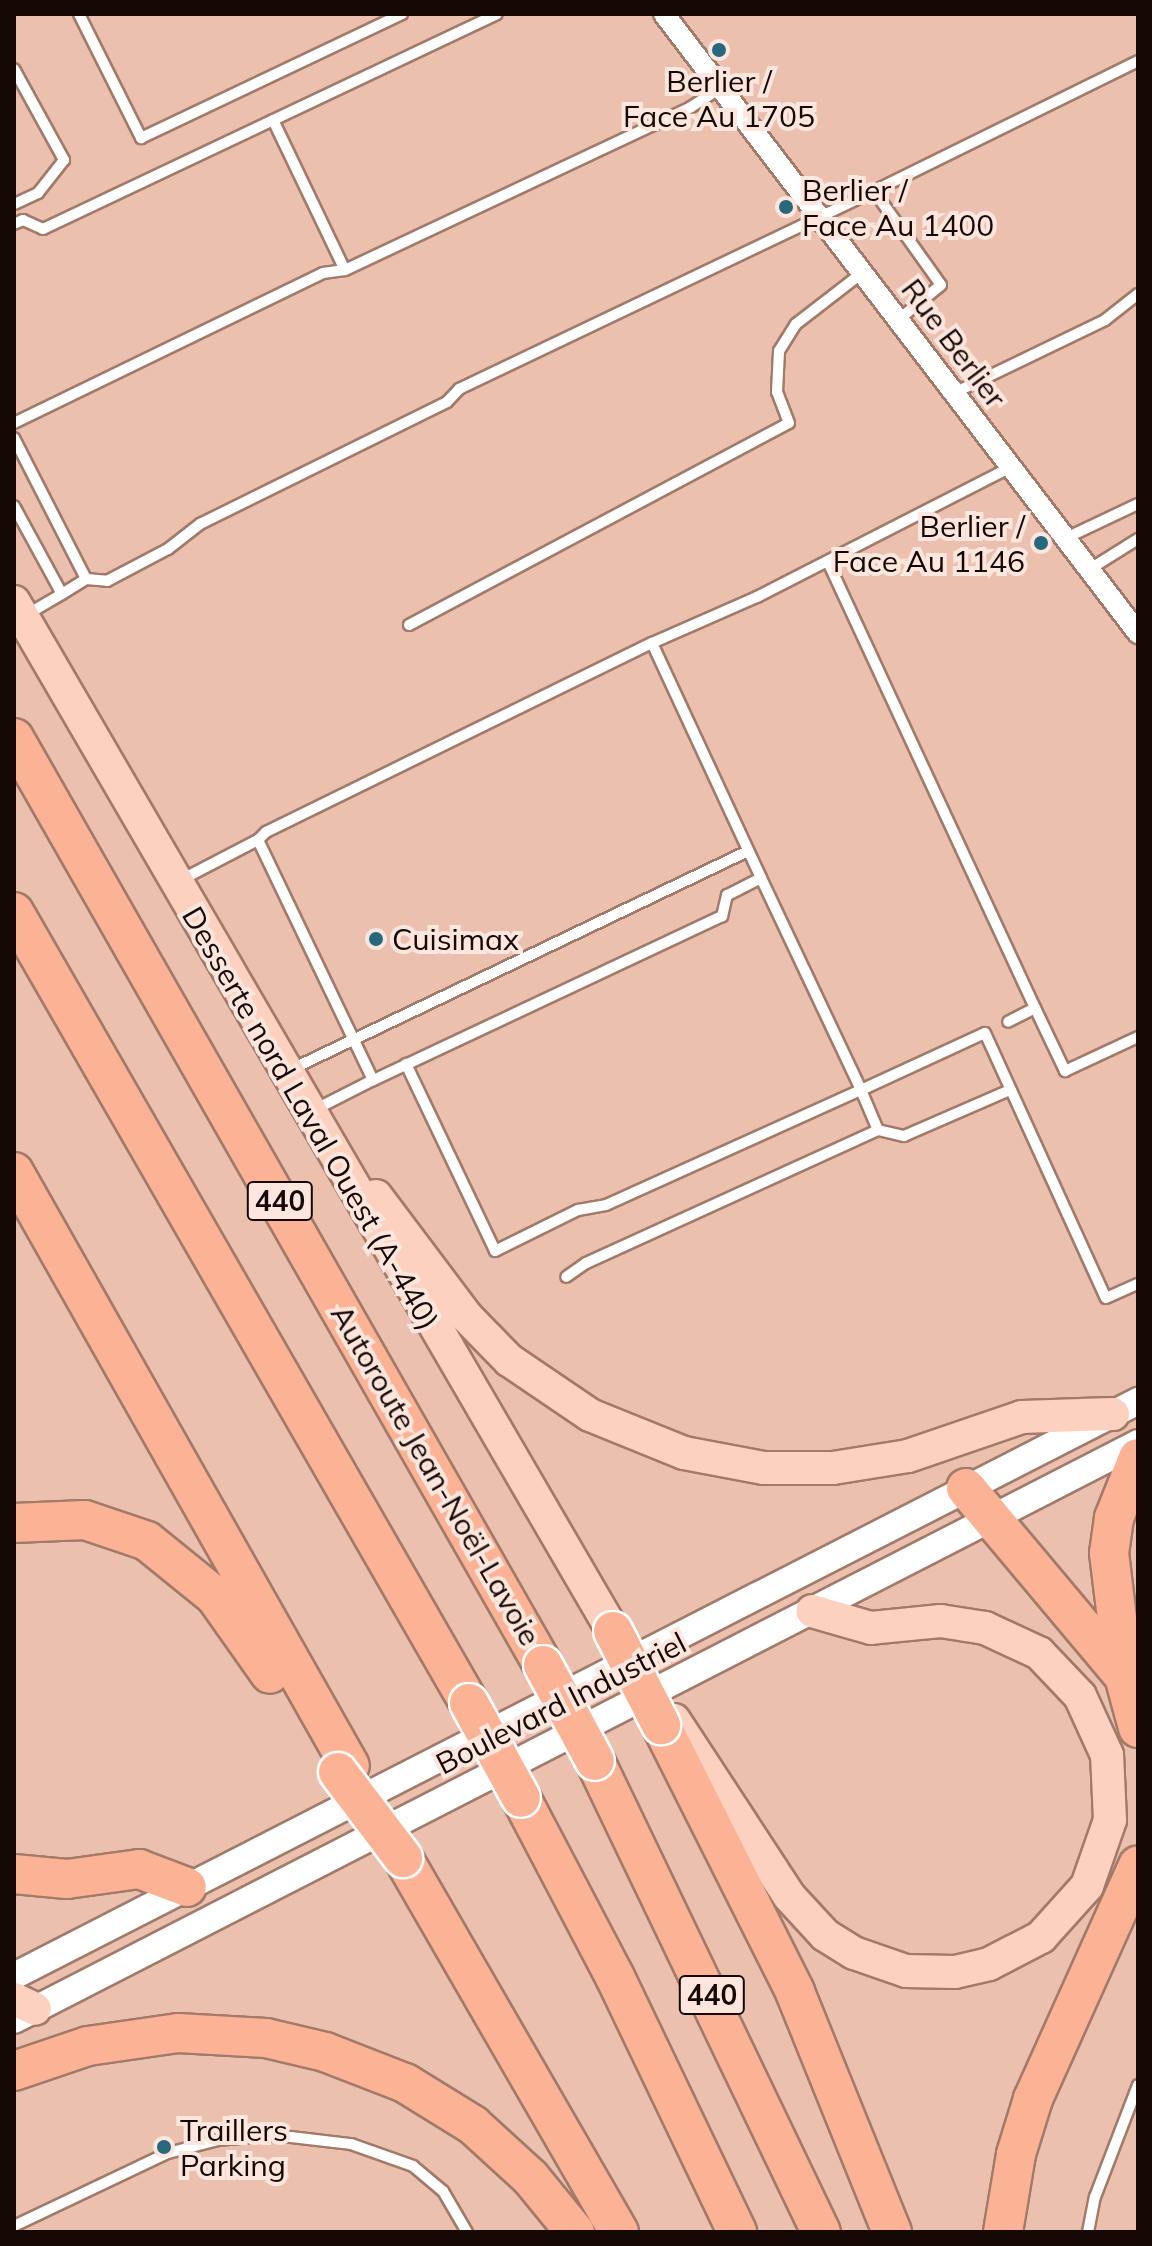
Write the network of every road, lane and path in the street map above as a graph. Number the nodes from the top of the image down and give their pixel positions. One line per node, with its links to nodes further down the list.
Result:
1 (79, 14): 2 (lane)
2 (402, 14)
3 (497, 14): 8 (lane)
4 (664, 14): 7 (street, Rue Berlier)
5 (1138, 61): 9 (lane)
6 (14, 69): 10 (lane)
7 (720, 88): 11 (street, Rue Berlier); 13 (lane)
8 (273, 120): 12 (lane); 13 (lane)
9 (874, 191): 11 (lane); 16 (lane)
10 (14, 204)
11 (820, 218): 14 (street, Rue Berlier); 27 (lane)
12 (14, 224)
13 (345, 270): 18 (lane)
14 (862, 273): 16 (street, Rue Berlier); 30 (lane)
15 (1138, 294): 17 (lane)
16 (898, 320): 17 (street, Rue Berlier)
17 (954, 393): 20 (street, Rue Berlier)
18 (14, 423)
19 (14, 438): 27 (lane)
20 (1011, 467): 23 (street, Rue Berlier); 25 (lane)
21 (1138, 504): 23 (lane)
22 (14, 506): 28 (lane)
23 (1066, 538): 26 (street, Rue Berlier)
24 (1138, 539): 26 (lane)
25 (828, 562): 32 (lane); 39 (lane)
26 (1090, 569): 31 (street, Rue Berlier)
27 (86, 579): 28 (lane)
28 (62, 594): 29 (lane)
29 (18, 609): 37 (main road, Desserte nord Laval Ouest (A-440))
30 (409, 625)
31 (1138, 633)
32 (652, 643): 34 (lane); 35 (lane)
33 (14, 738): 76 (highway, Autoroute Jean-Noël-Lavoie / 440, bridge)
34 (258, 840): 37 (lane); 42 (lane)
35 (748, 851): 36 (lane); 42 (lane)
36 (761, 878): 43 (lane); 45 (lane)
37 (176, 882): 47 (main road, Desserte nord Laval Ouest (A-440))
38 (15, 914): 75 (highway, 440, bridge)
39 (1035, 1008): 40 (lane); 41 (lane)
40 (1008, 1022)
41 (1138, 1037)
42 (353, 1038): 44 (lane); 47 (lane)
43 (406, 1064): 44 (lane); 45 (lane)
44 (373, 1080): 47 (lane)
45 (861, 1090): 46 (lane); 48 (lane)
46 (1010, 1090): 48 (lane); 51 (lane)
47 (300, 1097): 52 (main road); 59 (main road, Desserte nord Laval Ouest (A-440))
48 (878, 1130): 50 (lane)
49 (14, 1172): 63 (highway)
50 (566, 1277)
51 (1138, 1284)
52 (1125, 1407): 55 (street, Boulevard Industriel)
53 (1138, 1443): 56 (street, Boulevard Industriel)
54 (1138, 1458): 60 (highway)
55 (966, 1488): 56 (highway); 66 (street, Boulevard Industriel)
56 (993, 1518): 58 (street, Boulevard Industriel); 60 (highway)
57 (14, 1523): 63 (highway)
58 (812, 1611): 61 (main road); 68 (street, Boulevard Industriel)
59 (613, 1631): 61 (highway, bridge)
60 (1124, 1676): 62 (highway)
61 (668, 1722): 77 (highway)
62 (1138, 1728)
63 (344, 1769): 74 (highway, bridge)
64 (1138, 1865): 78 (highway)
65 (14, 1874): 66 (highway)
66 (187, 1887): 67 (street, Boulevard Industriel)
67 (14, 1976)
68 (21, 2010)
69 (14, 2071): 73 (highway)
70 (1138, 2085): 79 (lane)
71 (14, 2226): 72 (lane)
72 (467, 2232)
73 (575, 2232)
74 (619, 2232)
75 (737, 2232)
76 (821, 2232)
77 (892, 2232)
78 (1003, 2232)
79 (1088, 2232)

